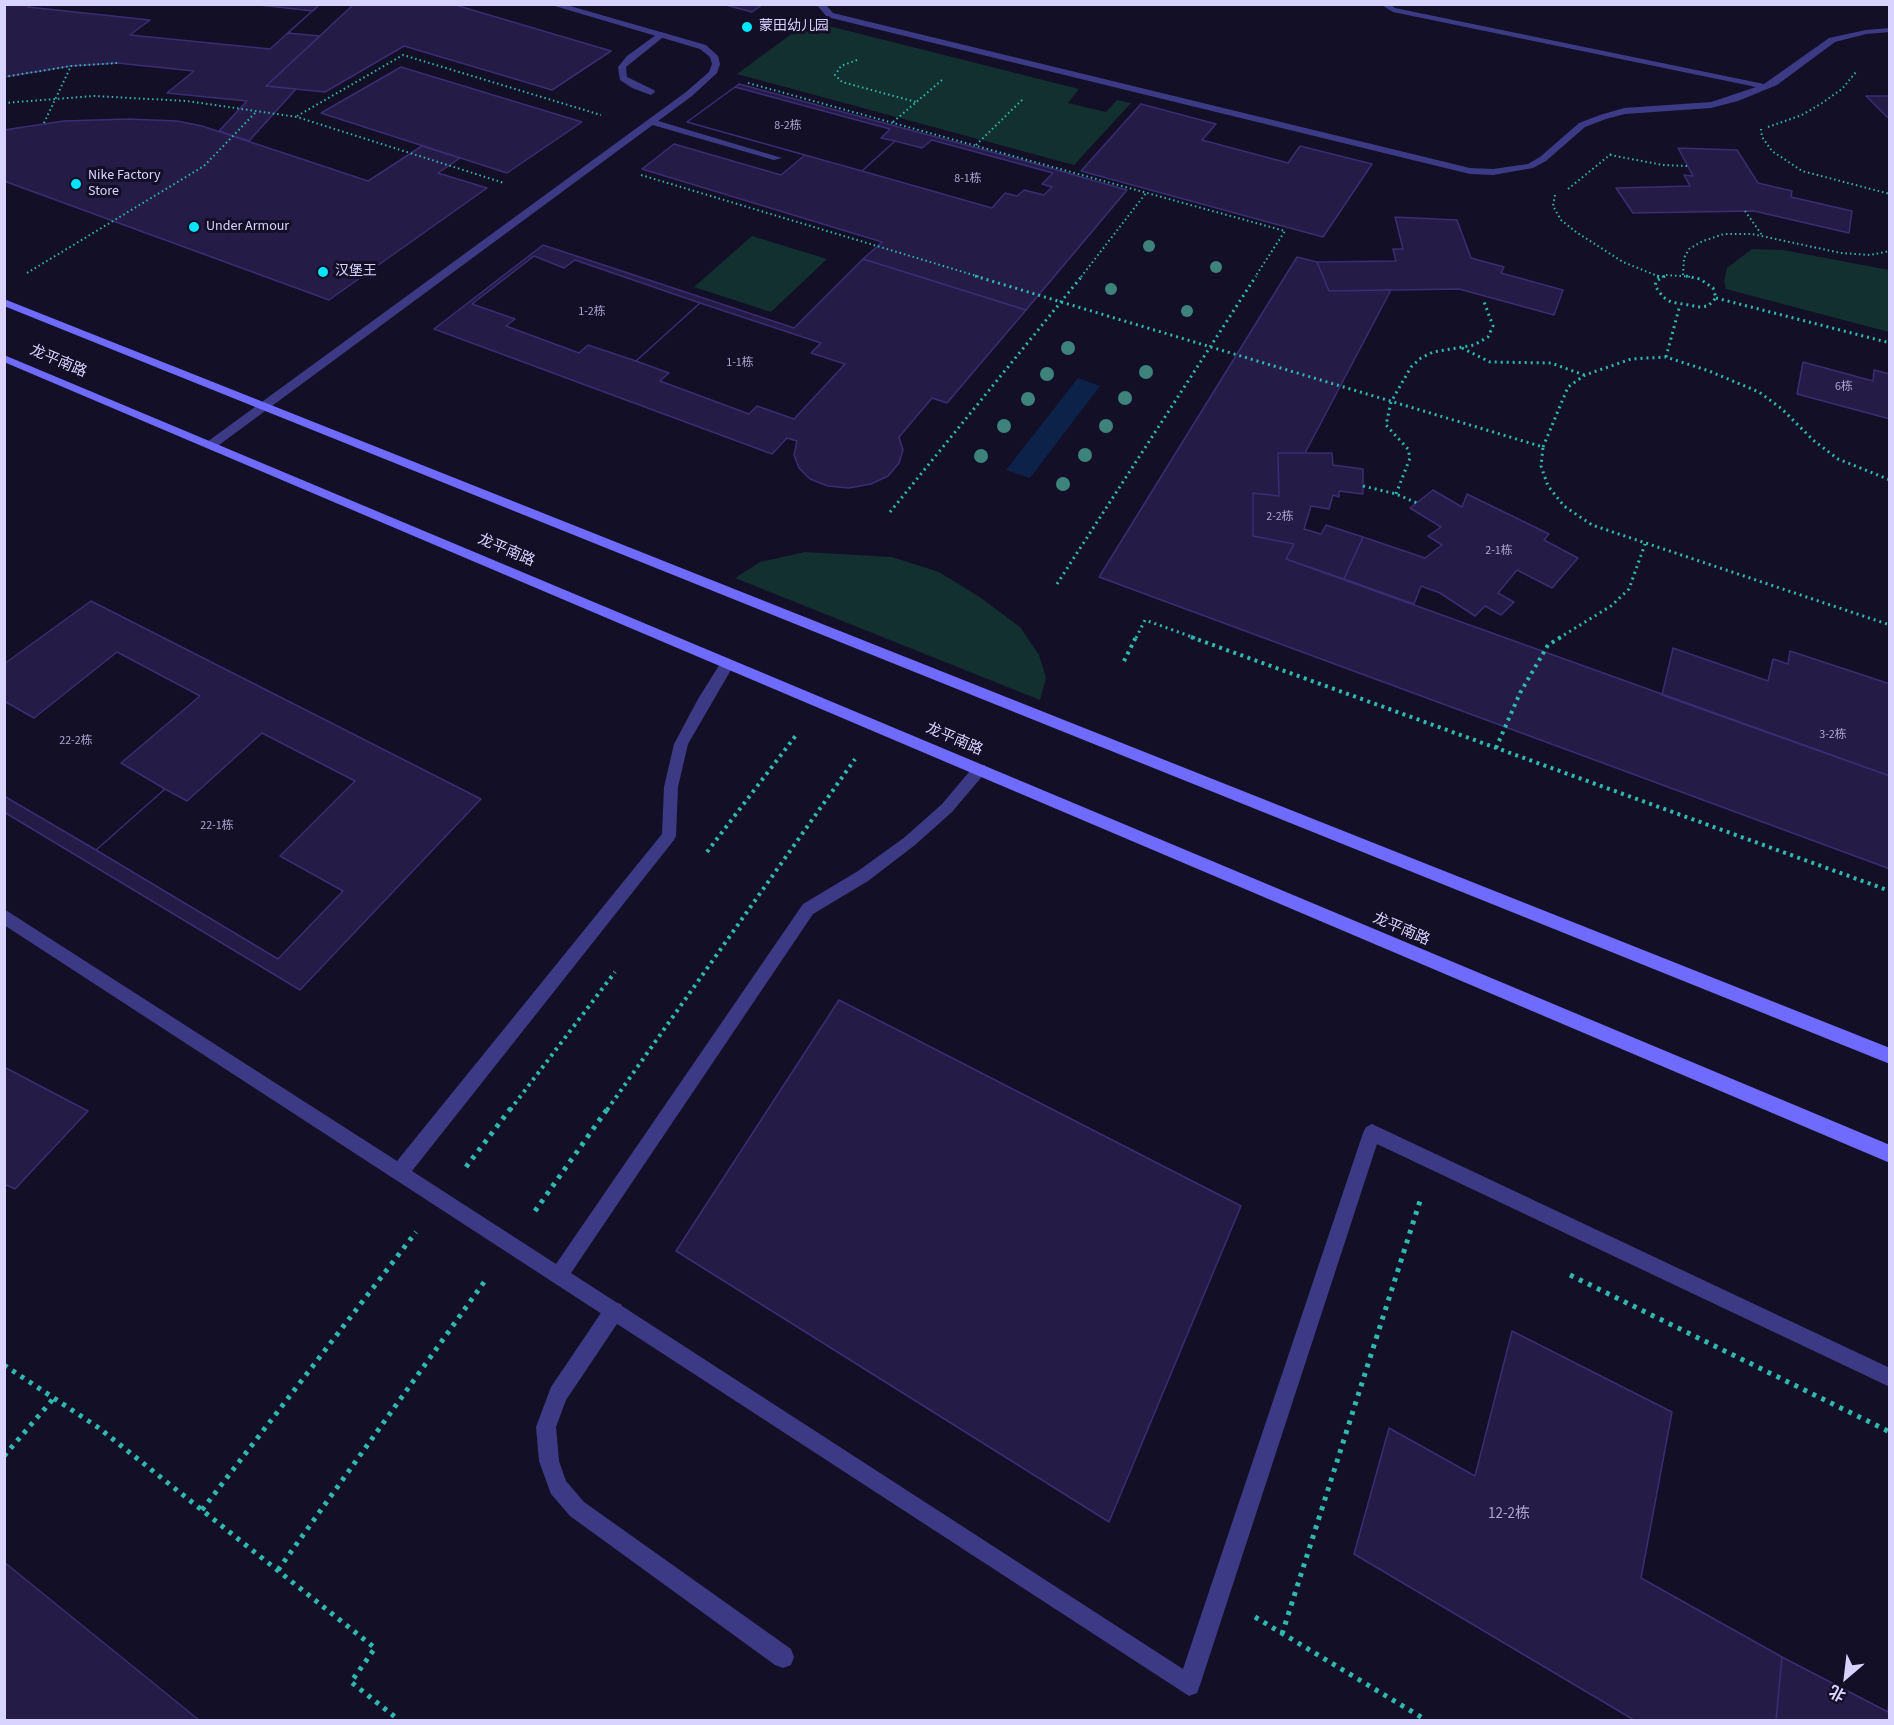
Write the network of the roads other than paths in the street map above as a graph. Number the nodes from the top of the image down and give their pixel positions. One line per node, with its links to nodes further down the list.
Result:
1 (552, 4): 5 (street)
2 (820, 4): 6 (street)
3 (1384, 4): 6 (street)
4 (1890, 30): 6 (street)
5 (663, 34): 7 (street); 8 (street)
6 (1766, 87)
7 (651, 92)
8 (652, 122): 9 (street); 12 (street)
9 (777, 158)
10 (4, 302): 12 (main road)
11 (4, 358): 13 (main road, 龙平南路)
12 (264, 406): 13 (street); 17 (main road)
13 (212, 445): 14 (main road, 龙平南路)
14 (728, 663): 15 (main road, 龙平南路); 19 (street)
15 (980, 769): 18 (main road, 龙平南路); 20 (street)
16 (4, 916): 19 (street)
17 (1890, 1056)
18 (1890, 1154)
19 (400, 1172): 20 (street)
20 (558, 1276): 21 (street)
21 (614, 1311): 22 (street); 23 (street)
22 (1890, 1378)
23 (783, 1657)

